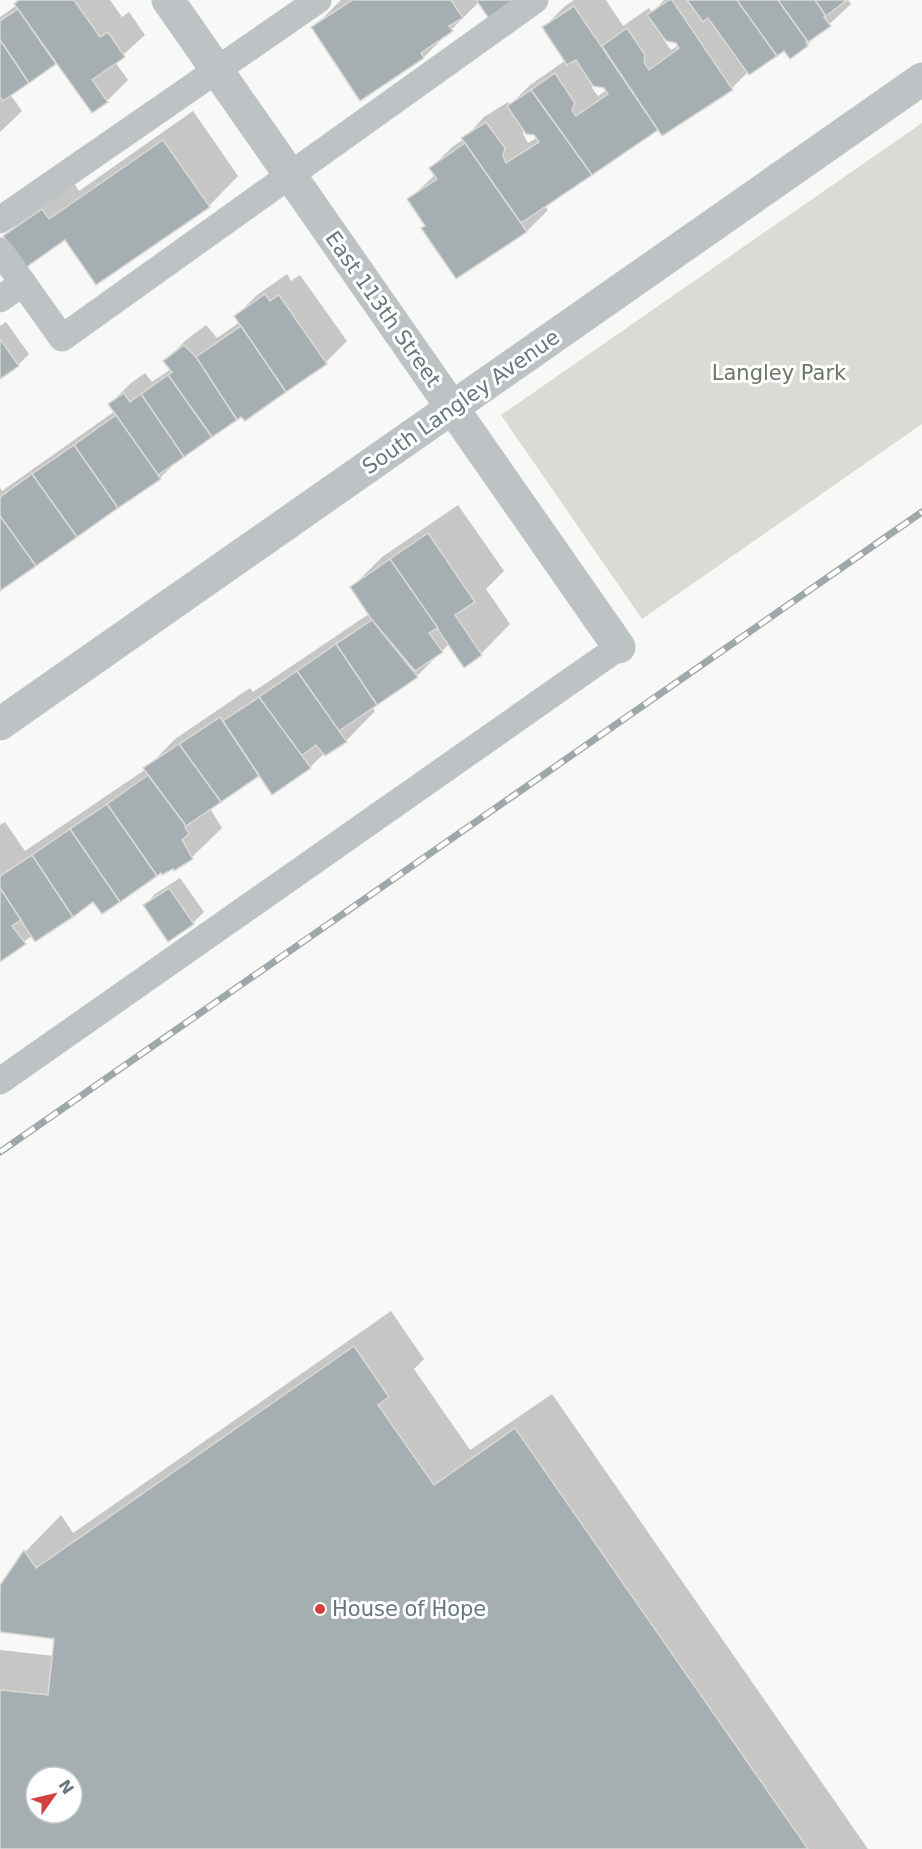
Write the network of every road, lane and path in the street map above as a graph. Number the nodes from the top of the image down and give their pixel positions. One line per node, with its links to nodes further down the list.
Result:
1 (168, 0): 4 (street, East 113th Street)
2 (318, 0): 4 (lane)
3 (535, 0): 6 (lane)
4 (217, 70): 6 (street, East 113th Street); 7 (lane)
5 (922, 79): 11 (street, South Langley Avenue)
6 (290, 175): 9 (lane); 11 (street, East 113th Street)
7 (0, 220)
8 (0, 251): 9 (lane)
9 (23, 283): 10 (lane)
10 (0, 299)
11 (453, 408): 12 (street, East 113th Street); 13 (street, South Langley Avenue)
12 (619, 647): 14 (lane)
13 (0, 724)
14 (0, 1081)

